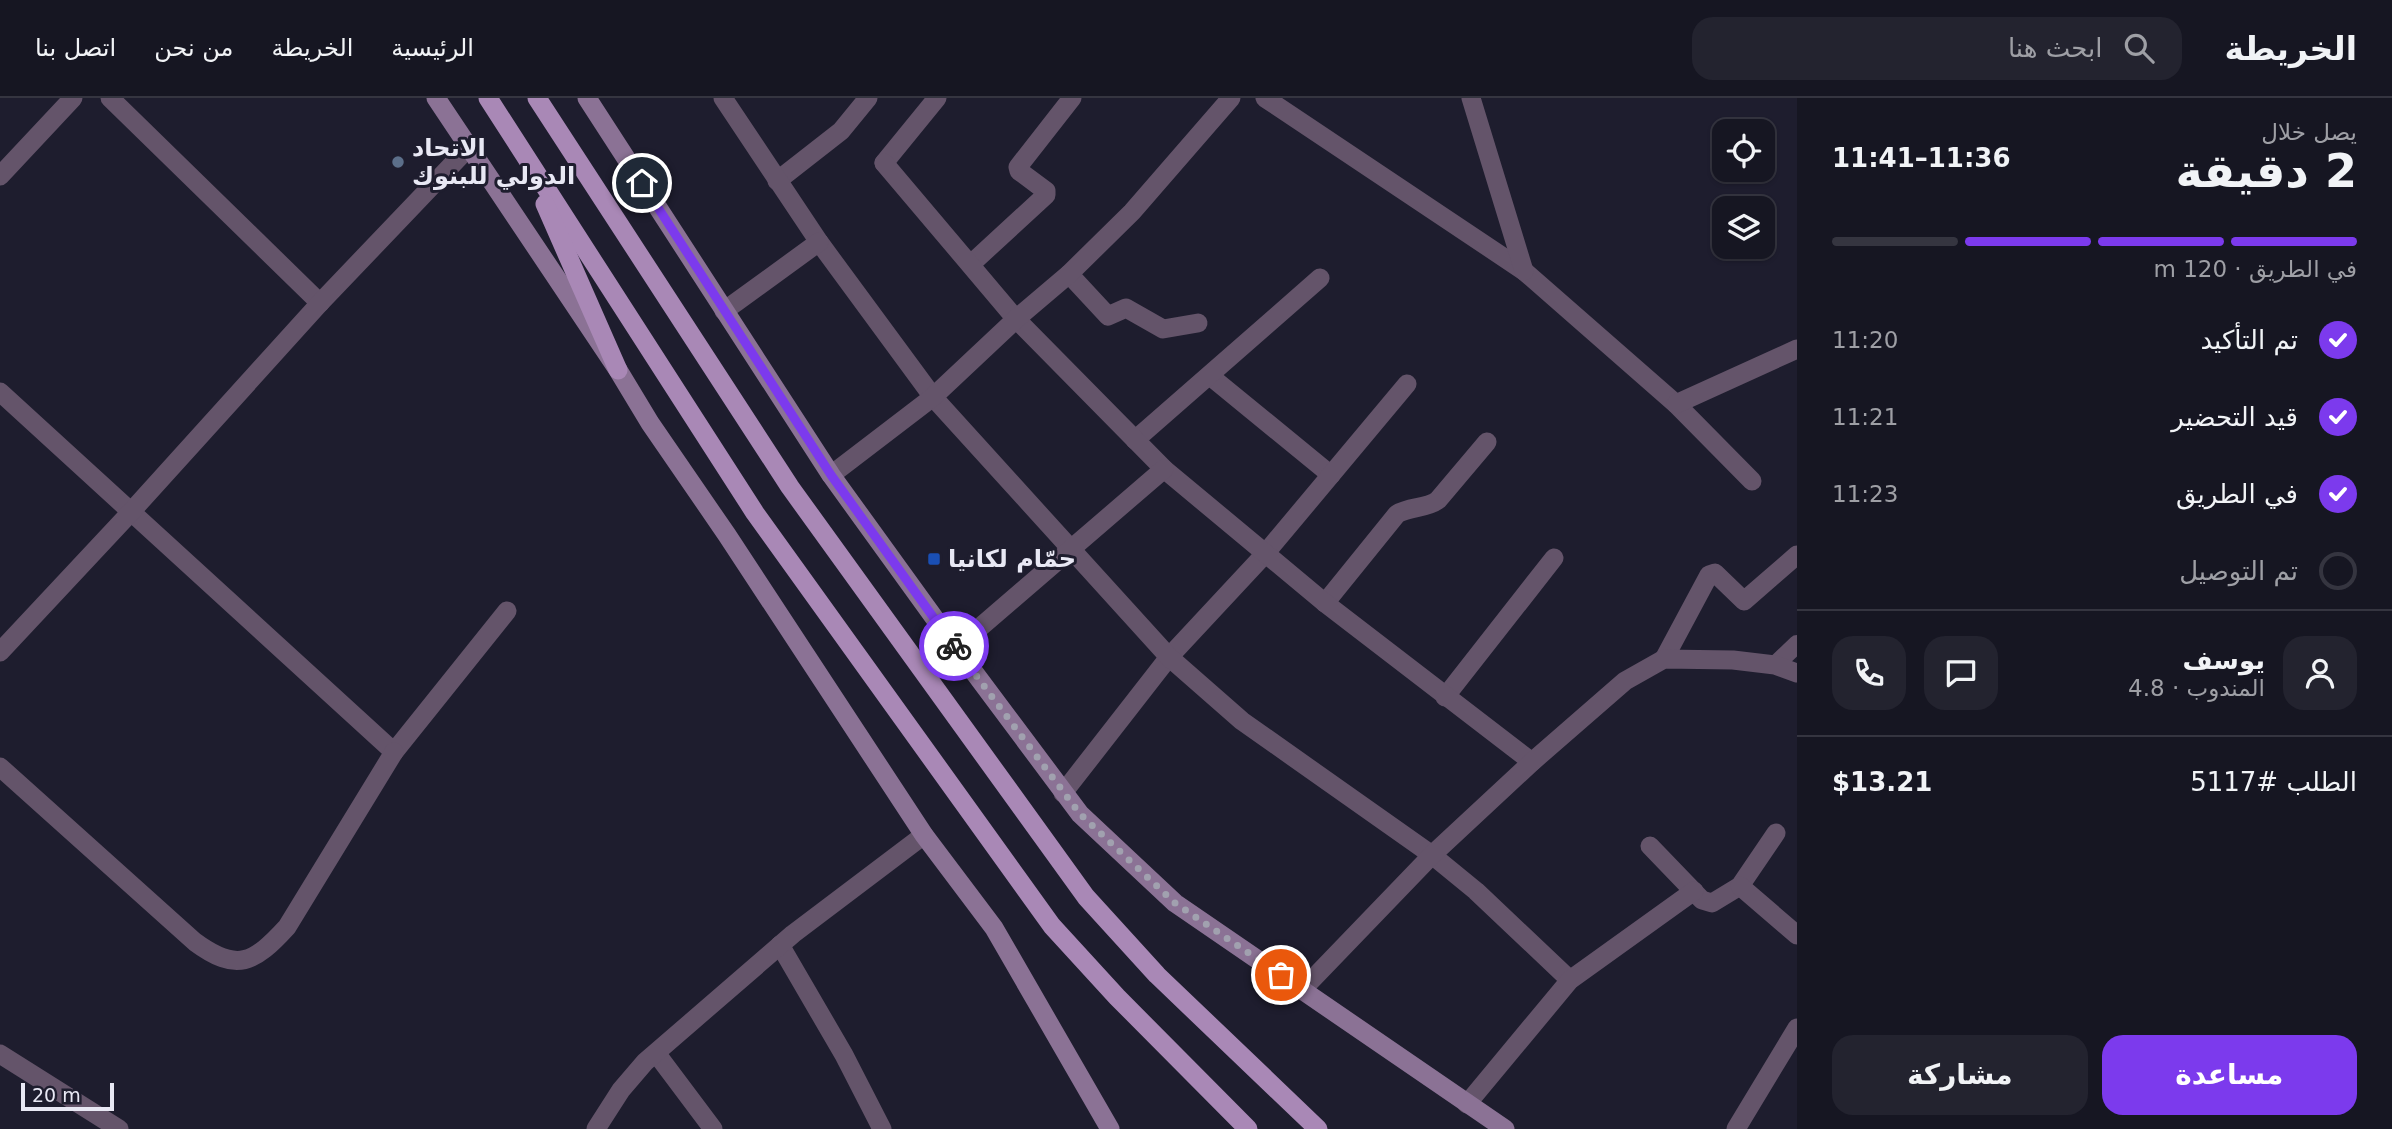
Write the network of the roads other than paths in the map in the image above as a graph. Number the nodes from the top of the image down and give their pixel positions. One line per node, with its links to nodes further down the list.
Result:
1 (73, 98): 16 (street)
2 (110, 98): 23 (street)
3 (436, 98): 14 (main road)
4 (488, 98): 15 (main road)
5 (537, 98): 79 (main road)
6 (587, 98): 24 (main road)
7 (723, 98): 17 (street)
8 (868, 98): 17 (street)
9 (937, 98): 19 (street)
10 (1072, 98): 19 (street)
11 (1231, 98): 21 (street)
12 (1265, 98): 20 (street)
13 (1471, 98): 20 (street)
14 (469, 147): 23 (street); 28 (main road)
15 (521, 148): 28 (main road); 78 (main road)
16 (0, 176)
17 (777, 181): 18 (street)
18 (819, 242): 24 (street); 32 (street)
19 (971, 264): 25 (street)
20 (1524, 271): 33 (street)
21 (1069, 274): 25 (street); 26 (street)
22 (1320, 278): 29 (street)
23 (320, 303): 40 (street)
24 (724, 311): 37 (main road)
25 (1016, 319): 32 (street); 34 (street)
26 (1198, 323)
27 (1797, 349): 33 (street)
28 (618, 370): 60 (main road)
29 (1209, 376): 34 (street); 38 (street)
30 (1407, 384): 38 (street)
31 (0, 392): 40 (street)
32 (933, 397): 37 (street); 41 (street)
33 (1676, 404): 39 (street)
34 (1135, 440): 36 (street)
35 (1487, 442): 45 (street)
36 (1164, 469): 41 (street); 42 (street)
37 (831, 475): 48 (main road)
38 (1331, 475): 42 (street)
39 (1752, 481)
40 (130, 513): 49 (street); 55 (street)
41 (1071, 549): 48 (street); 50 (street)
42 (1264, 555): 45 (street); 50 (street)
43 (1797, 555): 51 (street)
44 (1554, 558): 54 (street)
45 (1325, 603): 54 (street)
46 (507, 611): 55 (street)
47 (1797, 644): 52 (lane)
48 (956, 648): 58 (main road)
49 (0, 652)
50 (1170, 657): 58 (street); 62 (street)
51 (1664, 659): 52 (street); 56 (street)
52 (1775, 665): 53 (street)
53 (1797, 673)
54 (1445, 697): 56 (street)
55 (394, 752): 57 (street)
56 (1532, 762): 62 (street)
57 (0, 767)
58 (1063, 793): 68 (main road)
59 (1776, 834): 63 (street)
60 (924, 835): 66 (street); 73 (main road)
61 (1650, 846): 64 (street)
62 (1432, 855): 67 (street); 68 (street)
63 (1740, 886): 64 (street); 65 (street)
64 (1694, 891): 67 (street)
65 (1797, 935)
66 (780, 945): 70 (street); 77 (street)
67 (1570, 980): 72 (street)
68 (1302, 990): 72 (main road)
69 (1797, 1028): 81 (street)
70 (656, 1053): 75 (street); 76 (street)
71 (0, 1054): 74 (street)
72 (1467, 1104): 80 (main road)
73 (1107, 1128)
74 (119, 1129)
75 (596, 1129)
76 (713, 1129)
77 (882, 1129)
78 (1248, 1129)
79 (1318, 1129)
80 (1505, 1129)
81 (1736, 1129)

